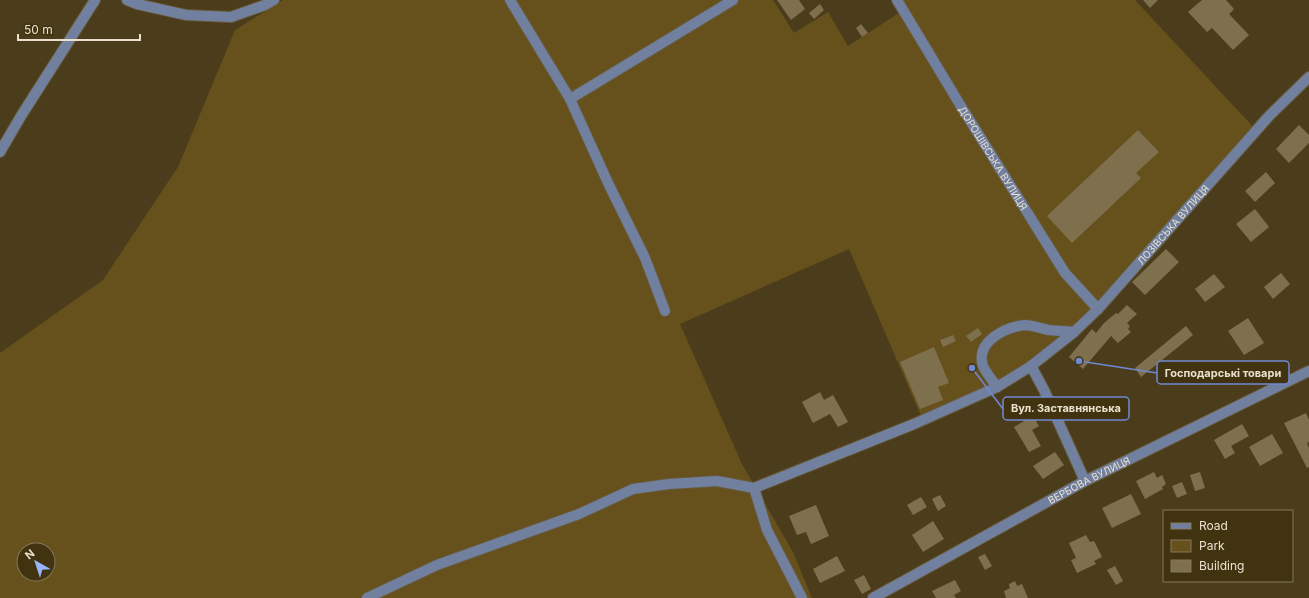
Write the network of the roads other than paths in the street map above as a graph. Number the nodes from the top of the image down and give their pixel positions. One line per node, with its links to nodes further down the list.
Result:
1 (95, 0): 9 (street)
2 (127, 0): 3 (street)
3 (274, 0)
4 (510, 0): 8 (street)
5 (733, 0): 8 (street)
6 (897, 0): 10 (street, ДОРОШІВСЬКА ВУЛИЦЯ)
7 (1309, 77): 10 (street, ЛОЗІВСЬКА ВУЛИЦЯ)
8 (570, 100): 11 (street)
9 (0, 152)
10 (1098, 309): 12 (street, ЛОЗІВСЬКА ВУЛИЦЯ)
11 (665, 311)
12 (1074, 332): 13 (street, ЛОЗІВСЬКА ВУЛИЦЯ); 15 (street)
13 (1031, 366): 15 (street, ЛОЗІВСЬКА ВУЛИЦЯ); 16 (street)
14 (1309, 371): 16 (street, ВЕРБОВА ВУЛИЦЯ)
15 (997, 387): 17 (street, ЛОЗІВСЬКА ВУЛИЦЯ)
16 (1085, 481): 20 (street, ВЕРБОВА ВУЛИЦЯ)
17 (754, 488): 18 (street); 19 (street)
18 (367, 598)
19 (802, 598)
20 (873, 598)

